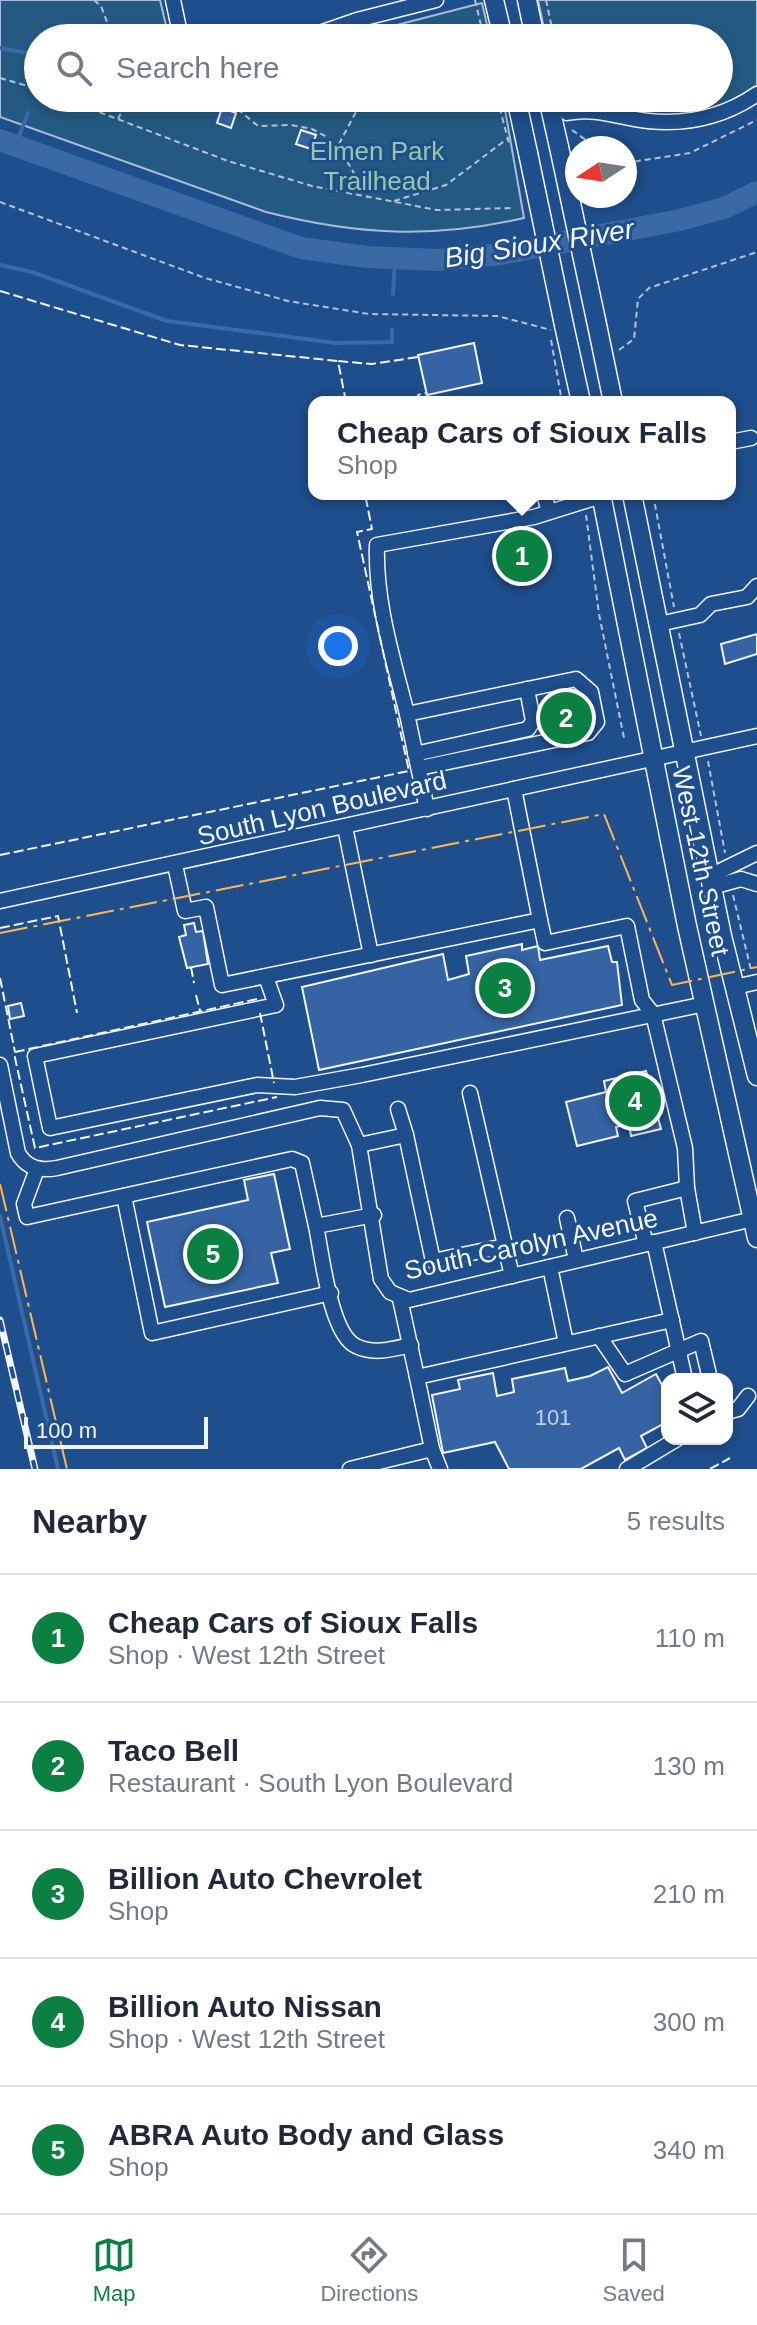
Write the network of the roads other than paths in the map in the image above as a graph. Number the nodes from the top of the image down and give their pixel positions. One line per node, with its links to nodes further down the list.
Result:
1 (173, 0): 7 (street)
2 (436, 0): 5 (street)
3 (494, 0): 10 (main road)
4 (527, 0): 11 (main road)
5 (420, 2): 6 (street)
6 (357, 20): 8 (street); 9 (street)
7 (178, 24)
8 (345, 24)
9 (357, 24)
10 (500, 24)
11 (532, 24)
12 (757, 94): 13 (street)
13 (733, 108)
14 (519, 112): 20 (main road, bridge)
15 (551, 112): 21 (main road, bridge)
16 (580, 112): 19 (street)
17 (600, 112): 18 (street)
18 (724, 112)
19 (568, 120)
20 (579, 396)
21 (612, 396)
22 (751, 438): 23 (street)
23 (736, 441)
24 (546, 500): 28 (street)
25 (586, 500): 28 (street)
26 (596, 500): 35 (main road, West 12th Street)
27 (633, 500): 30 (main road, West 12th Street)
28 (549, 512): 32 (street)
29 (757, 586): 30 (street)
30 (659, 624): 34 (main road, West 12th Street)
31 (527, 689): 32 (street); 36 (street); 36 (street)
32 (407, 714): 36 (street)
33 (757, 736): 34 (street, South Lyon Boulevard)
34 (685, 751): 35 (street, South Lyon Boulevard); 42 (main road, West 12th Street)
35 (653, 758): 37 (street, South Lyon Boulevard); 50 (main road, West 12th Street)
36 (417, 761): 38 (street)
37 (514, 789): 38 (street, South Lyon Boulevard); 45 (street)
38 (427, 809): 39 (street, South Lyon Boulevard)
39 (345, 827): 41 (street, South Lyon Boulevard); 46 (street)
40 (757, 853): 42 (street)
41 (175, 865): 44 (street, South Lyon Boulevard); 47 (street)
42 (711, 882): 43 (street); 49 (main road, West 12th Street)
43 (756, 888)
44 (0, 901)
45 (540, 920): 46 (street); 51 (street)
46 (371, 955): 47 (street)
47 (266, 977): 51 (street)
48 (757, 982): 49 (street)
49 (735, 987): 53 (main road, West 12th Street)
50 (705, 1004): 51 (street); 63 (main road, West 12th Street)
51 (653, 1014): 59 (street)
52 (0, 1065): 58 (street)
53 (757, 1076)
54 (470, 1093): 68 (street)
55 (398, 1109): 56 (street)
56 (406, 1135): 57 (street); 68 (street)
57 (359, 1145): 58 (street, South Carolyn Avenue); 61 (street, South Carolyn Avenue)
58 (37, 1169): 60 (street)
59 (687, 1188): 65 (street); 67 (street)
60 (124, 1196): 64 (street); 72 (street)
61 (374, 1215): 64 (street); 73 (street, South Carolyn Avenue)
62 (567, 1218): 69 (street)
63 (753, 1219): 65 (street, South Carolyn Avenue); 66 (main road, West 12th Street)
64 (316, 1226): 72 (street)
65 (695, 1233): 67 (street, South Carolyn Avenue)
66 (757, 1238)
67 (650, 1243): 69 (street, South Carolyn Avenue); 74 (street)
68 (505, 1246): 71 (street)
69 (576, 1260): 70 (street, South Carolyn Avenue)
70 (550, 1267): 71 (street, South Carolyn Avenue); 76 (street)
71 (512, 1276): 73 (street, South Carolyn Avenue)
72 (331, 1293): 77 (street)
73 (400, 1299): 77 (street)
74 (672, 1320): 75 (street); 78 (street)
75 (599, 1336): 76 (street); 78 (street)
76 (566, 1343): 81 (street)
77 (411, 1345): 81 (street)
78 (679, 1351): 79 (street); 80 (street)
79 (684, 1373)
80 (709, 1373)
81 (417, 1377): 85 (street)
82 (748, 1396): 83 (street)
83 (733, 1410)
84 (667, 1445): 88 (street)
85 (432, 1449): 86 (street); 87 (street)
86 (350, 1469)
87 (440, 1469)
88 (627, 1469)

